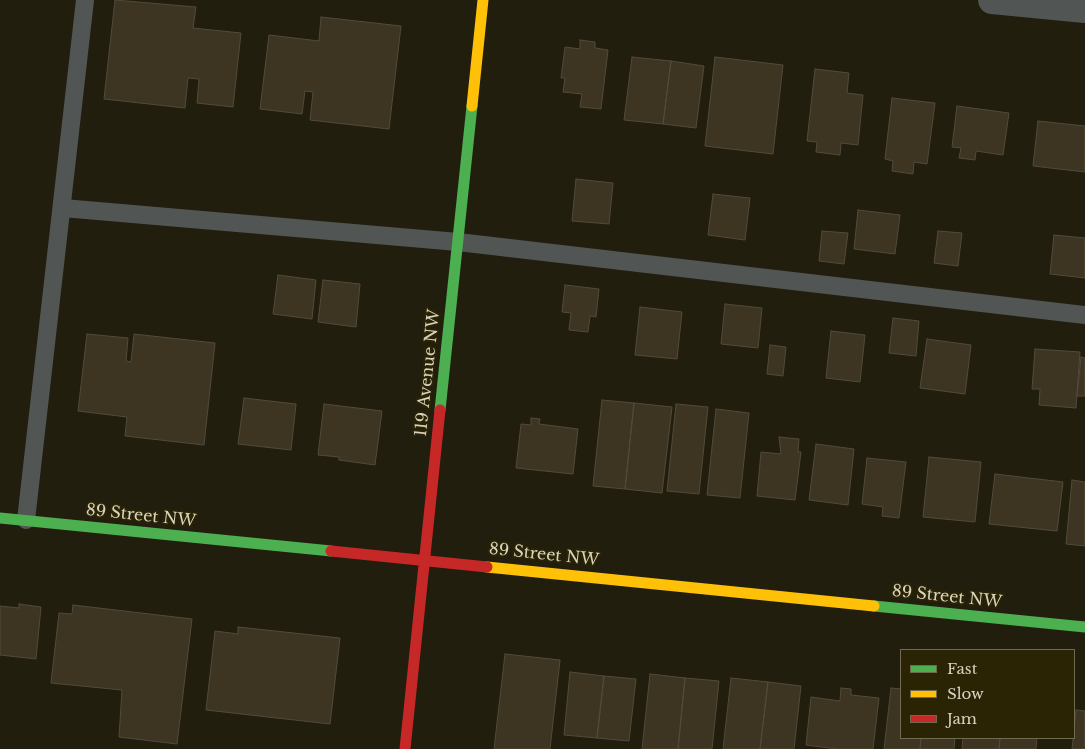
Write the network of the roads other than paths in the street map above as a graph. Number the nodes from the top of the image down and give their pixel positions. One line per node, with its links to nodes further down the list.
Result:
1 (86, 0): 5 (lane)
2 (483, 0): 6 (street, 119 Avenue NW)
3 (992, 0): 4 (street)
4 (1085, 9)
5 (63, 208): 6 (lane); 9 (lane)
6 (458, 242): 7 (lane); 10 (street, 119 Avenue NW)
7 (1085, 315)
8 (0, 518): 9 (street, 89 Street NW)
9 (26, 520): 10 (street, 89 Street NW)
10 (425, 560): 11 (street, 89 Street NW); 12 (street, 119 Avenue NW)
11 (1085, 627)
12 (405, 749)

